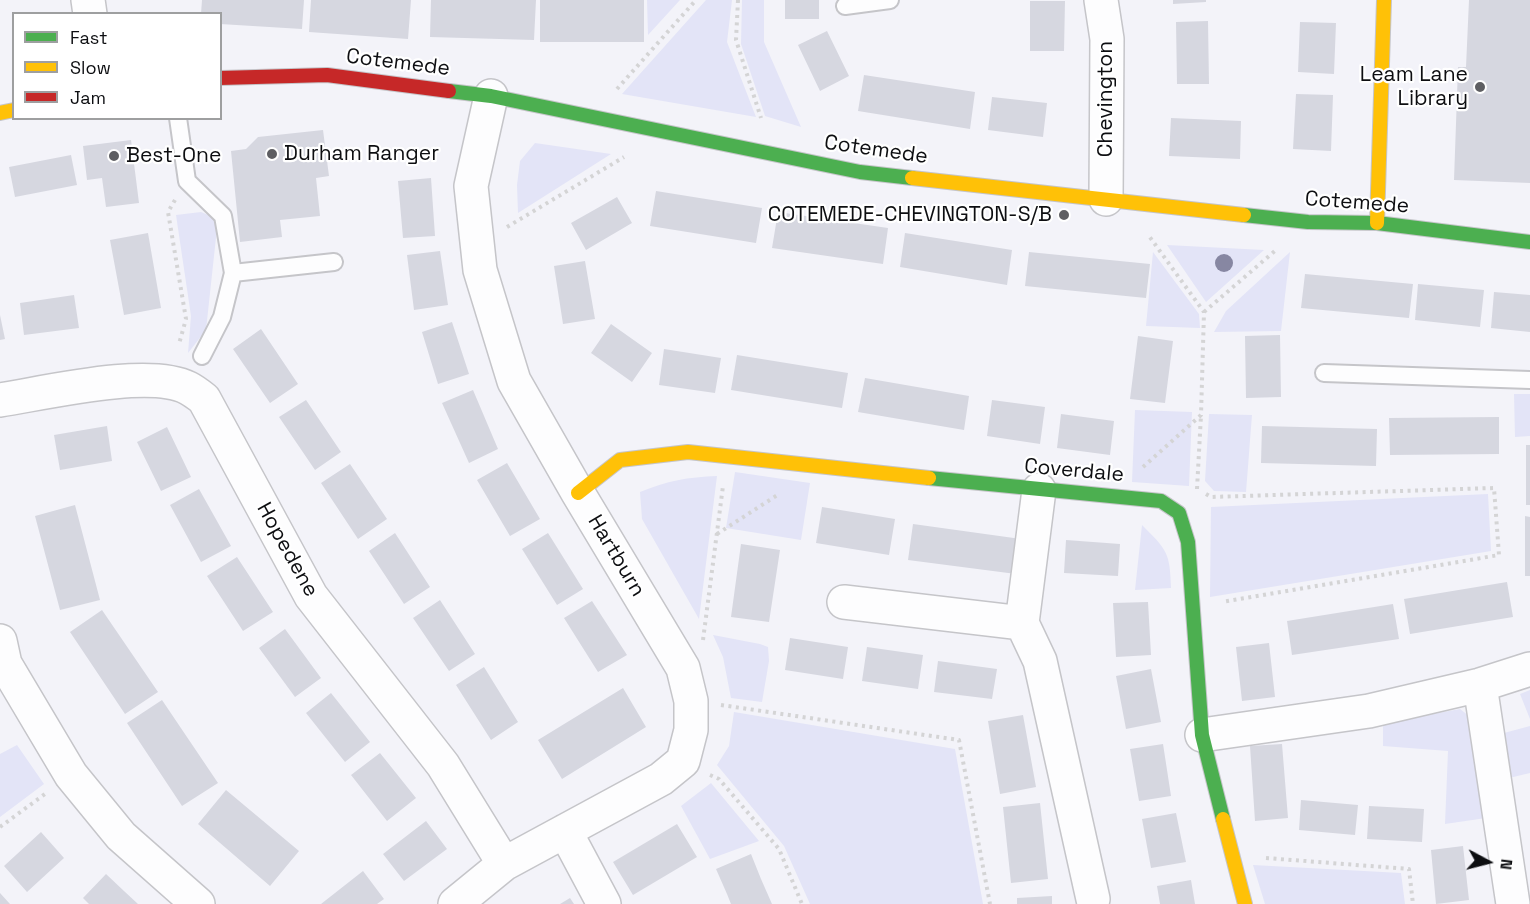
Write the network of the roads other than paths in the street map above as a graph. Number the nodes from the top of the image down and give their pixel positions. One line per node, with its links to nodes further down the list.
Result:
1 (890, 0): 4 (lane)
2 (1101, 0): 8 (street, Chevington)
3 (1384, 0): 9 (street)
4 (845, 6)
5 (222, 78): 6 (street, Cotemede)
6 (491, 96): 8 (street, Cotemede); 18 (street, Hartburn)
7 (178, 120): 12 (lane)
8 (1115, 200): 9 (street, Cotemede)
9 (1377, 223): 10 (street, Cotemede)
10 (1530, 242)
11 (334, 262): 12 (lane)
12 (233, 273): 13 (lane)
13 (202, 356)
14 (1324, 373): 15 (lane)
15 (1530, 380)
16 (0, 400): 26 (street, Hopedene)
17 (1039, 490): 18 (street, Coverdale); 20 (street); 24 (street, Coverdale)
18 (578, 493): 25 (street, Hartburn)
19 (844, 602): 20 (street)
20 (1022, 623): 27 (street)
21 (0, 641): 28 (street)
22 (1530, 669): 23 (street)
23 (1480, 685): 24 (street); 32 (street)
24 (1202, 735): 31 (street)
25 (565, 831): 26 (street); 30 (street)
26 (504, 864): 29 (street)
27 (1093, 899)
28 (198, 904)
29 (455, 904)
30 (604, 904)
31 (1245, 904)
32 (1513, 904)

